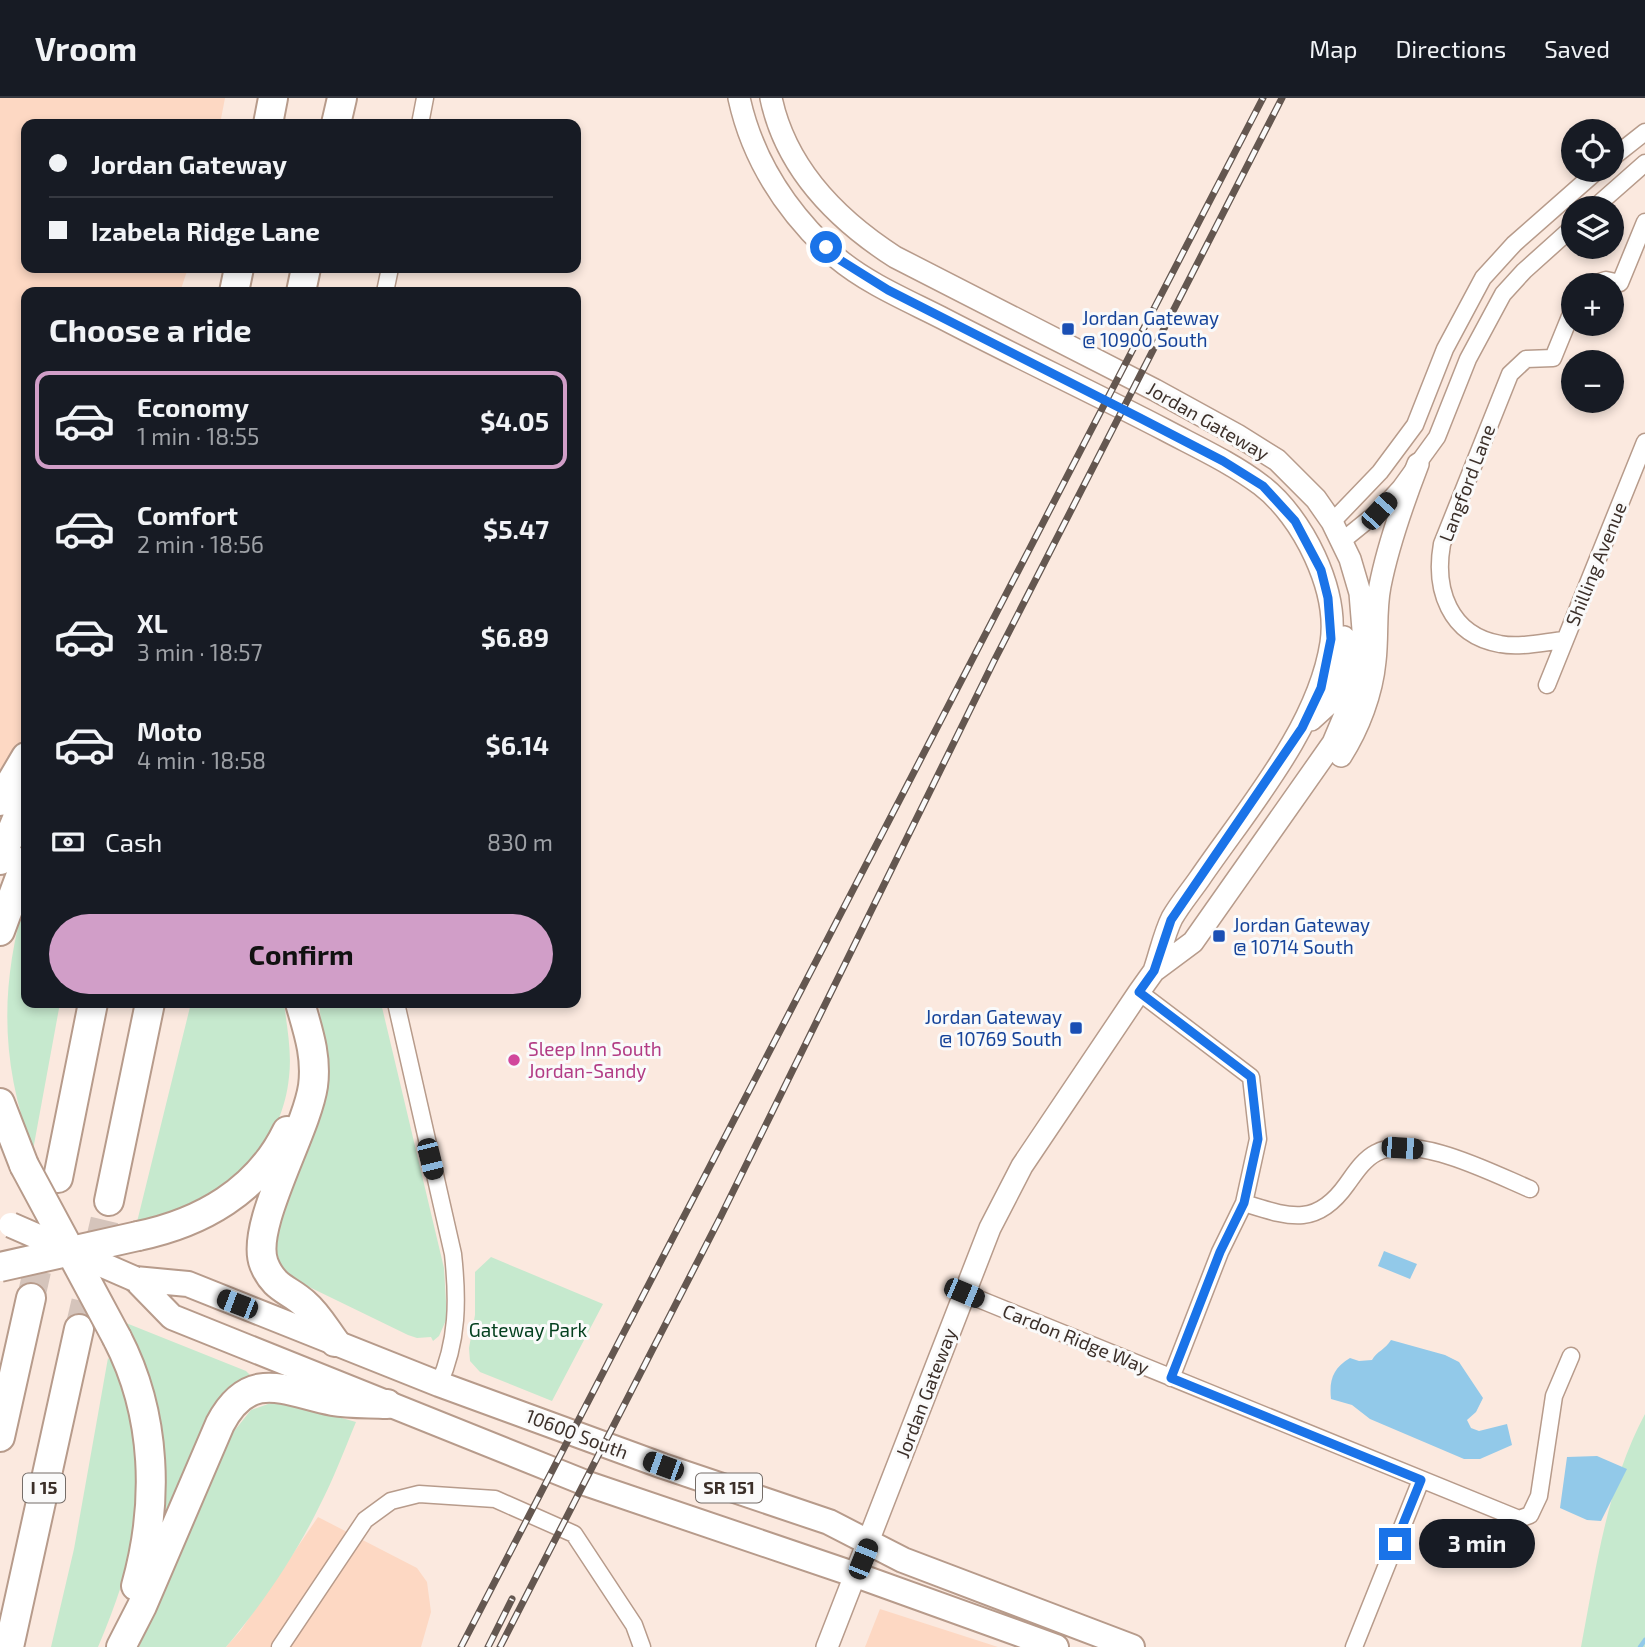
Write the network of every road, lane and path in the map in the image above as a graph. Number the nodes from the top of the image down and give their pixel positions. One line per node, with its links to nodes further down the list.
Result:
1 (273, 98): 6 (highway)
2 (342, 98): 7 (highway)
3 (425, 98): 8 (street)
4 (739, 98): 20 (main road, Jordan Gateway)
5 (771, 98): 21 (main road, Jordan Gateway)
6 (269, 119)
7 (337, 119)
8 (421, 119)
9 (1645, 132): 10 (street)
10 (1624, 149)
11 (1645, 163): 13 (street)
12 (1584, 182): 21 (street)
13 (1608, 196)
14 (1645, 222): 16 (street)
15 (1561, 238): 19 (street)
16 (1624, 273)
17 (1562, 336): 22 (street, Langford Lane)
18 (1645, 442): 22 (street, Shilling Avenue)
19 (1418, 464): 21 (street); 26 (main road)
20 (1233, 467): 21 (main road); 24 (main road, Jordan Gateway)
21 (1334, 533): 24 (main road); 26 (main road, Jordan Gateway)
22 (1565, 640): 23 (street, Shilling Avenue)
23 (1546, 685)
24 (1302, 728): 32 (main road, Jordan Gateway)
25 (21, 766): 27 (highway)
26 (1307, 782): 32 (main road, Jordan Gateway)
27 (0, 802)
28 (21, 809): 29 (highway)
29 (0, 860)
30 (21, 874): 31 (highway)
31 (0, 930)
32 (1154, 971): 33 (main road, Jordan Gateway)
33 (1139, 992): 43 (street); 48 (main road, Jordan Gateway)
34 (92, 1008): 40 (highway)
35 (149, 1008): 42 (highway)
36 (299, 1008): 45 (highway, bridge)
37 (301, 1008): 51 (highway)
38 (397, 1008): 54 (street)
39 (0, 1103): 45 (highway, bridge)
40 (58, 1178)
41 (1530, 1189): 43 (street)
42 (108, 1201)
43 (1244, 1203): 53 (street)
44 (4, 1221): 45 (main road, 10600 South, bridge)
45 (70, 1249): 46 (highway, bridge); 47 (main road, 10600 South / SR 151, bridge); 61 (highway, bridge)
46 (0, 1267)
47 (135, 1279): 51 (main road, 10600 South / SR 151); 55 (main road, 10600 South / SR 151)
48 (964, 1293): 53 (street, Cardon Ridge Way); 58 (main road, Jordan Gateway)
49 (31, 1298): 56 (highway)
50 (79, 1329): 60 (highway, I 15)
51 (335, 1342): 54 (main road, 10600 South / SR 151)
52 (1570, 1356): 57 (street, Cardon Ridge Way)
53 (1171, 1378): 57 (street, Cardon Ridge Way)
54 (439, 1384): 58 (main road, 10600 South / SR 151)
55 (387, 1404): 59 (main road, 10600 South / SR 151); 62 (highway)
56 (0, 1437)
57 (1421, 1480): 68 (street)
58 (869, 1543): 59 (main road, Jordan Gateway); 67 (main road, 10600 South / SR 151)
59 (856, 1574): 65 (main road, Jordan Gateway); 66 (main road, 10600 South / SR 151)
60 (9, 1647)
61 (112, 1647)
62 (121, 1647)
63 (280, 1647): 64 (street)
64 (642, 1647)
65 (827, 1647)
66 (1056, 1647)
67 (1132, 1647)
68 (1354, 1647)

